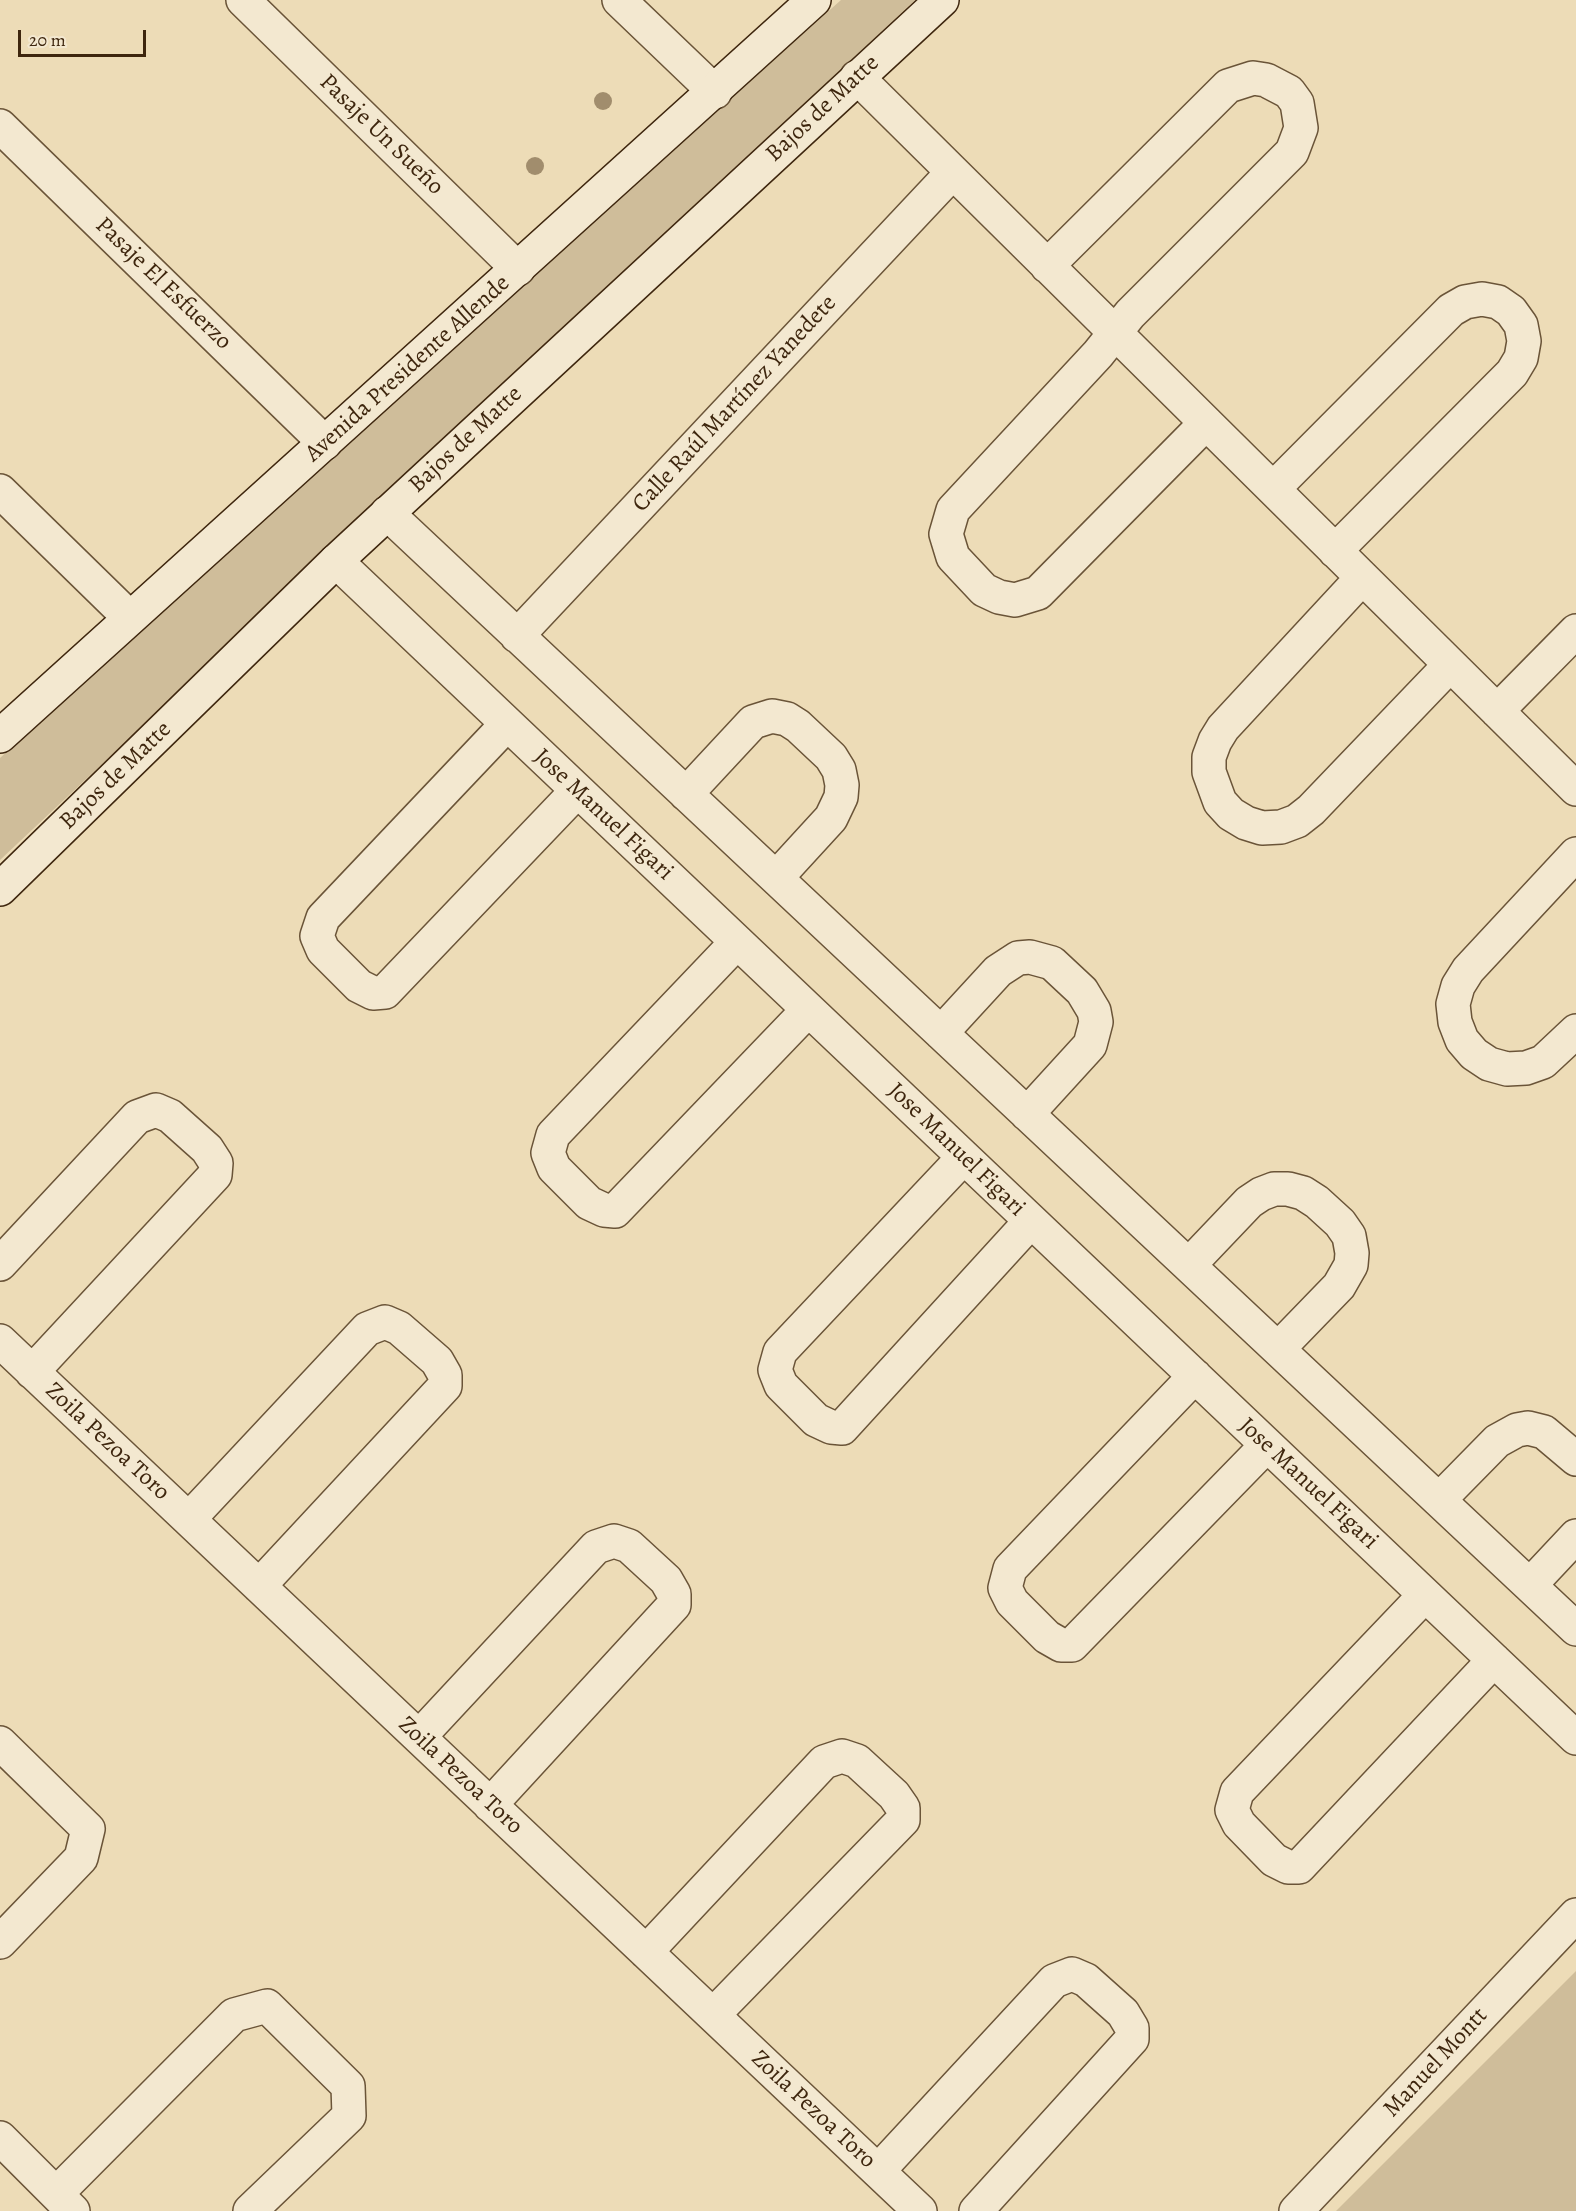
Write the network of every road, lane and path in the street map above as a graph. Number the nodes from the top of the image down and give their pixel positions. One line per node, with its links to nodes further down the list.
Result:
1 (243, 0): 10 (street, Pasaje Un Sueño)
2 (619, 0): 6 (street)
3 (814, 0): 6 (street, Avenida Presidente Allende)
4 (942, 0): 5 (street, Bajos de Matte)
5 (857, 77): 8 (street); 16 (street, Bajos de Matte)
6 (715, 92): 10 (street, Avenida Presidente Allende)
7 (0, 126): 13 (street, Pasaje El Esfuerzo)
8 (953, 172): 9 (street); 22 (street, Calle Raúl Martínez Yanedete)
9 (1047, 266): 11 (street); 11 (street)
10 (518, 269): 13 (street, Avenida Presidente Allende)
11 (1115, 332): 12 (street); 12 (street)
12 (1206, 423): 14 (street)
13 (326, 443): 20 (street, Avenida Presidente Allende)
14 (1273, 489): 17 (street); 17 (street)
15 (0, 491): 20 (street)
16 (387, 513): 18 (street, Bajos de Matte); 22 (street)
17 (1335, 551): 19 (street)
18 (336, 561): 25 (street, Jose Manuel Figari); 32 (street, Bajos de Matte)
19 (1362, 578): 23 (street); 23 (street)
20 (130, 618): 26 (street, Avenida Presidente Allende)
21 (1576, 631): 24 (street)
22 (517, 636): 29 (street)
23 (1450, 665): 24 (street)
24 (1497, 711): 27 (street)
25 (507, 724): 28 (street, Jose Manuel Figari); 28 (street)
26 (0, 736)
27 (1570, 772)
28 (578, 791): 33 (street, Jose Manuel Figari)
29 (686, 794): 31 (street); 31 (street)
30 (1576, 854): 35 (street)
31 (776, 878): 36 (street)
32 (0, 889)
33 (737, 942): 34 (street, Jose Manuel Figari); 34 (street)
34 (808, 1010): 38 (street, Jose Manuel Figari)
35 (1576, 1031)
36 (941, 1033): 37 (street); 37 (street)
37 (1027, 1114): 41 (street)
38 (964, 1157): 39 (street, Jose Manuel Figari); 39 (street)
39 (1031, 1221): 45 (street, Jose Manuel Figari)
40 (0, 1264): 44 (street)
41 (1189, 1265): 43 (street); 43 (street)
42 (0, 1341): 44 (street, Zoila Pezoa Toro)
43 (1278, 1349): 48 (street)
44 (32, 1372): 49 (street, Zoila Pezoa Toro)
45 (1195, 1377): 46 (street, Jose Manuel Figari); 46 (street)
46 (1267, 1445): 53 (street, Jose Manuel Figari)
47 (1576, 1459): 48 (street)
48 (1439, 1500): 51 (street)
49 (189, 1519): 52 (street, Zoila Pezoa Toro); 52 (street)
50 (1576, 1536): 51 (street)
51 (1530, 1585): 54 (street)
52 (259, 1586): 56 (street, Zoila Pezoa Toro)
53 (1425, 1594): 55 (street, Jose Manuel Figari); 55 (street)
54 (1576, 1629)
55 (1494, 1660): 57 (street, Jose Manuel Figari)
56 (419, 1737): 59 (street, Zoila Pezoa Toro); 59 (street)
57 (1576, 1738)
58 (0, 1743): 61 (street)
59 (490, 1805): 62 (street, Zoila Pezoa Toro)
60 (1576, 1915): 70 (street, Manuel Montt)
61 (0, 1942)
62 (646, 1952): 63 (street, Zoila Pezoa Toro); 63 (street)
63 (713, 2015): 65 (street, Zoila Pezoa Toro)
64 (0, 2138): 66 (street)
65 (878, 2170): 68 (street, Zoila Pezoa Toro); 69 (street)
66 (65, 2202): 67 (street)
67 (250, 2211)
68 (920, 2211)
69 (976, 2211)
70 (1296, 2211)

